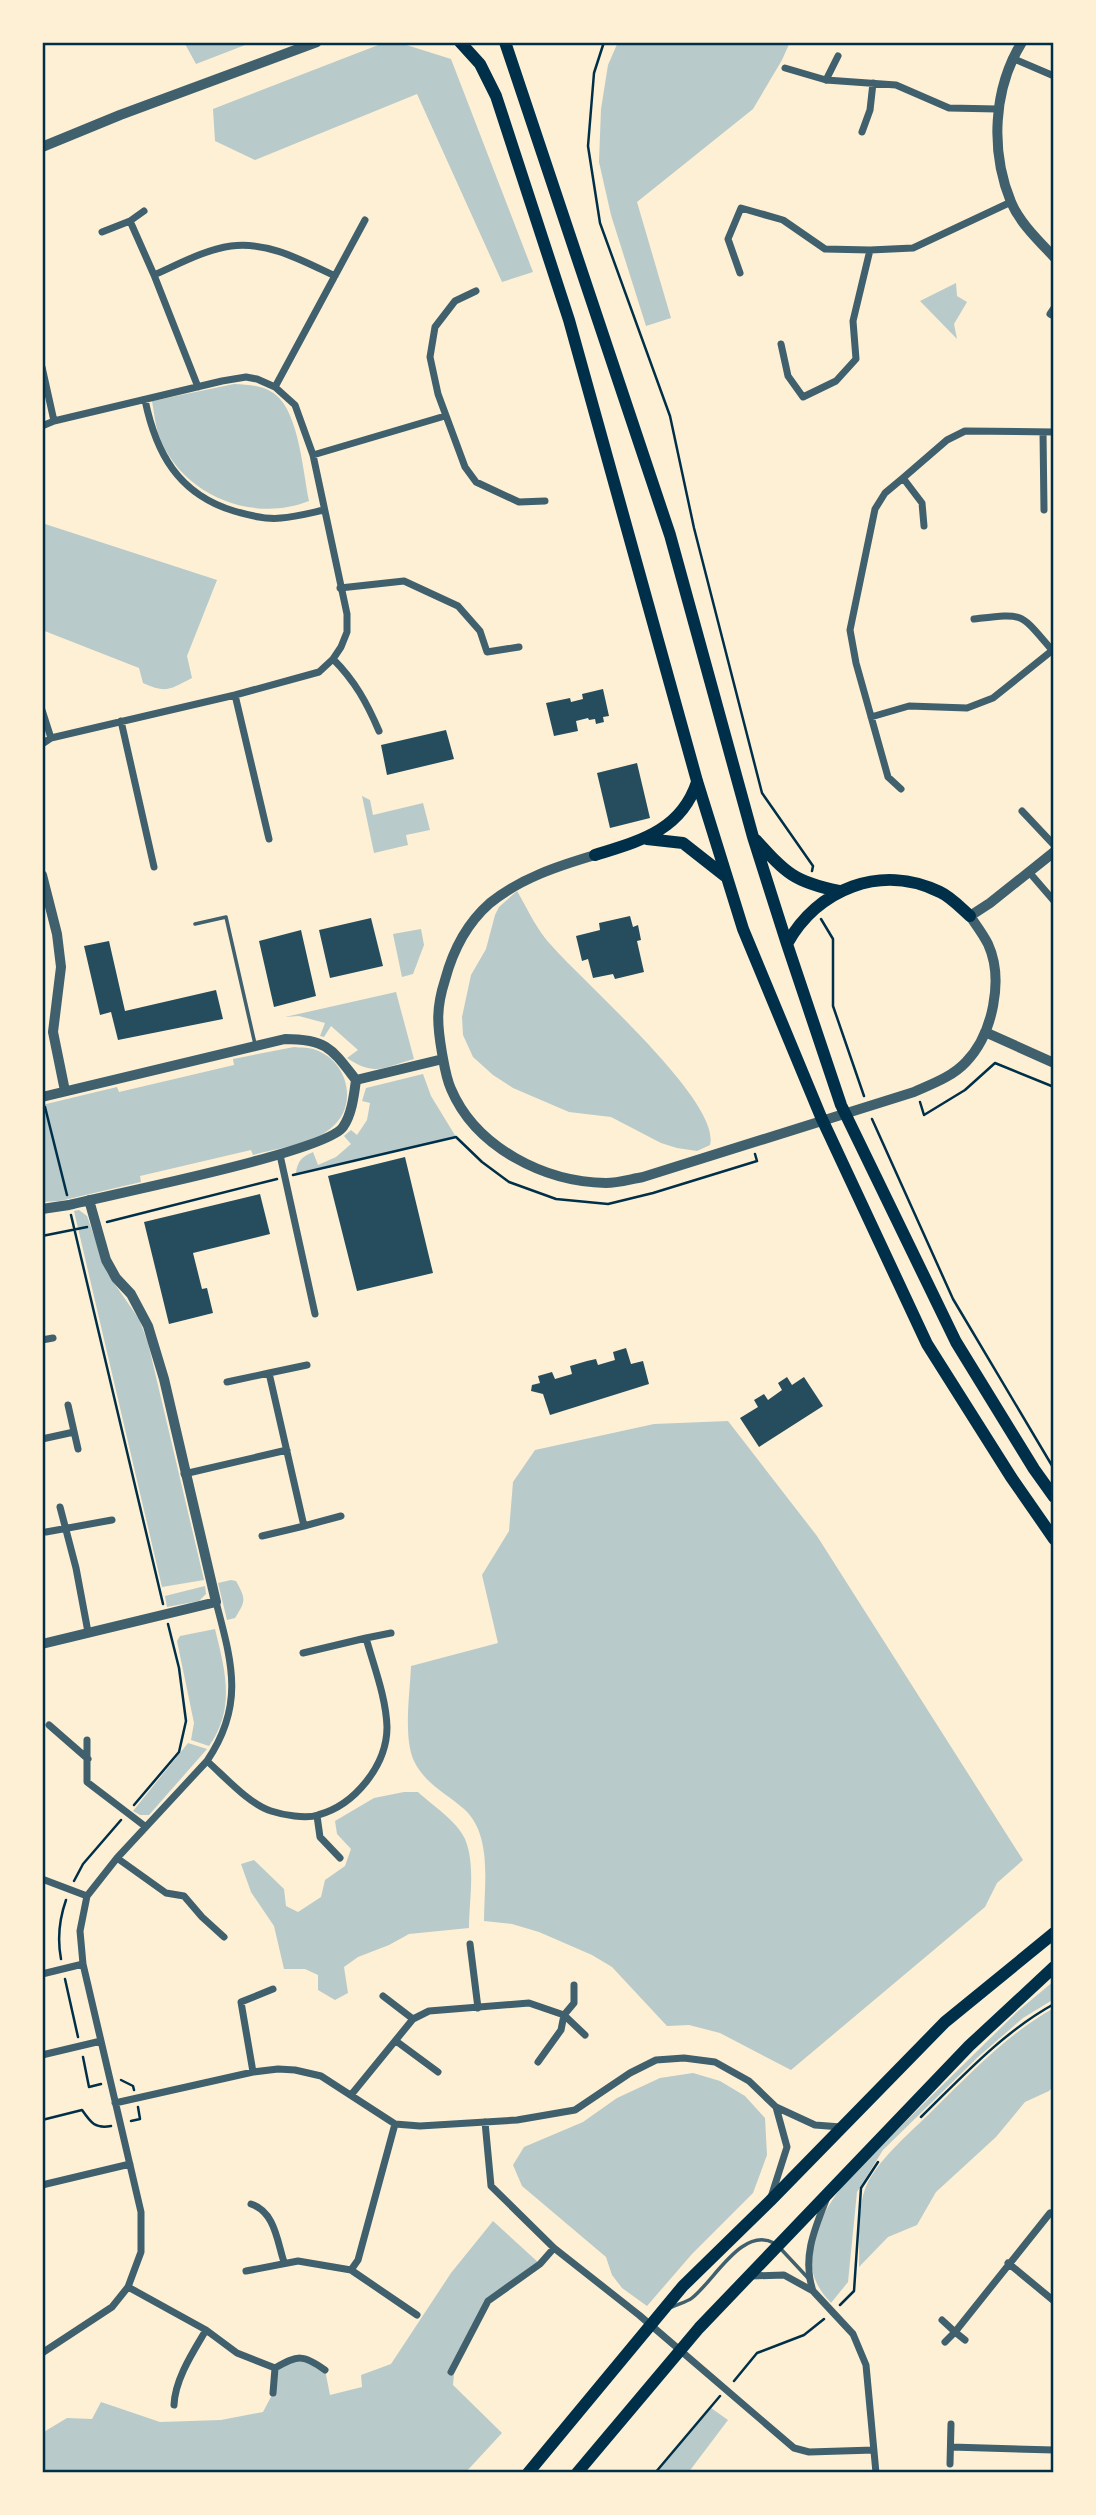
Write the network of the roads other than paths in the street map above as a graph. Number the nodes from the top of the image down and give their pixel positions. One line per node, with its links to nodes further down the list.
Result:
1 (317, 42): 13 (street)
2 (460, 42): 55 (highway)
3 (505, 42): 58 (highway)
4 (1022, 42): 6 (street)
5 (838, 56): 9 (street)
6 (1012, 58): 8 (street); 11 (street)
7 (785, 68): 9 (street)
8 (1054, 76)
9 (826, 80): 10 (street)
10 (873, 83): 11 (street); 12 (street)
11 (997, 109): 14 (street)
12 (862, 132)
13 (42, 147)
14 (1011, 202): 19 (street); 20 (street)
15 (144, 211): 17 (street)
16 (365, 220): 23 (street)
17 (130, 221): 18 (street); 22 (street)
18 (102, 232)
19 (870, 250): 21 (street); 27 (street)
20 (1054, 257)
21 (740, 273)
22 (154, 275): 23 (street); 29 (street)
23 (335, 276): 30 (street)
24 (476, 291): 32 (street)
25 (1054, 308): 26 (street)
26 (1054, 316)
27 (781, 344)
28 (42, 367): 33 (street)
29 (198, 387): 30 (street); 31 (street)
30 (275, 387): 37 (street)
31 (145, 400): 33 (street); 40 (street)
32 (445, 416): 37 (street); 39 (street)
33 (54, 421): 34 (street)
34 (42, 426)
35 (1043, 432): 36 (street); 38 (street); 41 (street)
36 (1054, 432)
37 (313, 455): 40 (street)
38 (903, 478): 42 (street); 50 (street)
39 (545, 501)
40 (324, 510): 43 (street)
41 (1044, 510)
42 (924, 526)
43 (340, 588): 45 (street); 47 (street)
44 (974, 619): 46 (street)
45 (519, 647)
46 (1053, 649): 50 (street)
47 (333, 659): 48 (street); 52 (street)
48 (236, 695): 51 (street); 59 (street)
49 (42, 710): 53 (street)
50 (871, 717): 56 (street)
51 (121, 721): 53 (street); 64 (street)
52 (379, 731)
53 (51, 738): 54 (street)
54 (42, 744)
55 (697, 781): 60 (highway); 67 (highway)
56 (901, 789)
57 (1022, 811): 61 (street)
58 (753, 837): 68 (highway); 73 (highway)
59 (269, 839)
60 (647, 839): 63 (highway); 67 (highway)
61 (1054, 845)
62 (1054, 852): 65 (street)
63 (596, 855): 76 (street)
64 (154, 867)
65 (1029, 872): 69 (street); 71 (street)
66 (42, 875): 70 (street)
67 (725, 876): 104 (highway)
68 (839, 891): 71 (highway); 73 (highway)
69 (1054, 901)
70 (46, 912): 79 (street)
71 (970, 916): 74 (street)
72 (195, 925): 75 (lane)
73 (786, 944): 96 (highway)
74 (985, 1032): 76 (street); 77 (street)
75 (255, 1044): 78 (street); 79 (street)
76 (443, 1059): 78 (street)
77 (1054, 1063)
78 (356, 1080): 81 (street)
79 (65, 1091): 80 (street)
80 (42, 1097)
81 (280, 1155): 82 (street); 84 (street)
82 (89, 1200): 83 (street); 95 (street)
83 (42, 1209)
84 (315, 1314)
85 (53, 1338): 86 (street)
86 (42, 1340)
87 (307, 1365): 88 (street)
88 (269, 1373): 89 (street); 94 (street)
89 (227, 1382)
90 (68, 1405): 91 (street)
91 (74, 1433): 92 (street); 93 (street)
92 (42, 1440)
93 (78, 1448)
94 (287, 1450): 95 (street); 100 (street)
95 (184, 1474): 105 (street)
96 (1054, 1497)
97 (60, 1507): 101 (street)
98 (341, 1516): 100 (street)
99 (112, 1520): 101 (street)
100 (304, 1526): 103 (street)
101 (67, 1529): 102 (street); 106 (street)
102 (46, 1532)
103 (262, 1536)
104 (1054, 1539)
105 (216, 1602): 106 (street); 114 (street)
106 (88, 1632): 109 (street)
107 (391, 1633): 108 (street)
108 (366, 1638): 110 (street); 115 (street)
109 (42, 1644)
110 (303, 1653)
111 (49, 1725): 113 (street)
112 (87, 1740): 113 (street)
113 (88, 1759): 116 (street)
114 (207, 1761): 115 (street); 116 (street)
115 (317, 1816): 118 (street)
116 (146, 1827): 117 (street)
117 (117, 1858): 120 (street); 122 (street)
118 (340, 1858)
119 (42, 1880): 120 (street)
120 (87, 1896): 124 (street)
121 (1054, 1933): 145 (highway)
122 (224, 1937)
123 (470, 1944): 130 (street)
124 (83, 1964): 126 (street); 134 (street)
125 (1054, 1967): 148 (highway)
126 (42, 1973)
127 (574, 1985): 131 (street)
128 (273, 1989): 138 (street)
129 (383, 1996): 132 (street)
130 (478, 2008): 131 (street); 132 (street)
131 (564, 2015): 133 (street); 137 (street)
132 (413, 2019): 135 (street)
133 (585, 2035)
134 (101, 2041): 136 (street); 141 (street)
135 (396, 2041): 139 (street); 140 (street)
136 (42, 2055)
137 (538, 2062)
138 (253, 2072): 140 (street); 141 (street)
139 (438, 2072)
140 (351, 2095): 144 (street)
141 (115, 2103): 146 (street)
142 (776, 2108): 143 (street); 145 (street); 149 (street)
143 (485, 2122): 144 (street); 153 (street)
144 (395, 2124): 156 (street)
145 (843, 2127): 149 (highway)
146 (130, 2164): 147 (street); 160 (street)
147 (42, 2185)
148 (831, 2190): 152 (highway); 159 (street)
149 (770, 2201): 163 (highway)
150 (251, 2204): 154 (street)
151 (1050, 2213): 155 (street)
152 (778, 2246): 158 (highway); 159 (lane); 163 (lane)
153 (554, 2248): 173 (street); 179 (street)
154 (284, 2262): 156 (street); 157 (street)
155 (1008, 2263): 162 (street); 167 (street)
156 (351, 2270): 164 (street)
157 (246, 2271)
158 (751, 2276): 161 (street); 182 (highway)
159 (809, 2278): 161 (street)
160 (128, 2287): 166 (street); 170 (street)
161 (813, 2291): 179 (street)
162 (1054, 2301)
163 (663, 2310): 181 (highway)
164 (416, 2315)
165 (942, 2319): 167 (street)
166 (205, 2330): 171 (street); 175 (street)
167 (955, 2332): 168 (street); 169 (street)
168 (965, 2340)
169 (945, 2342)
170 (42, 2353)
171 (275, 2368): 172 (street); 174 (street)
172 (325, 2370)
173 (452, 2372)
174 (273, 2393)
175 (173, 2405)
176 (951, 2424): 177 (street)
177 (951, 2447): 178 (street); 180 (street)
178 (1054, 2449)
179 (874, 2450): 183 (street)
180 (950, 2464)
181 (528, 2473)
182 (577, 2473)
183 (876, 2473)

